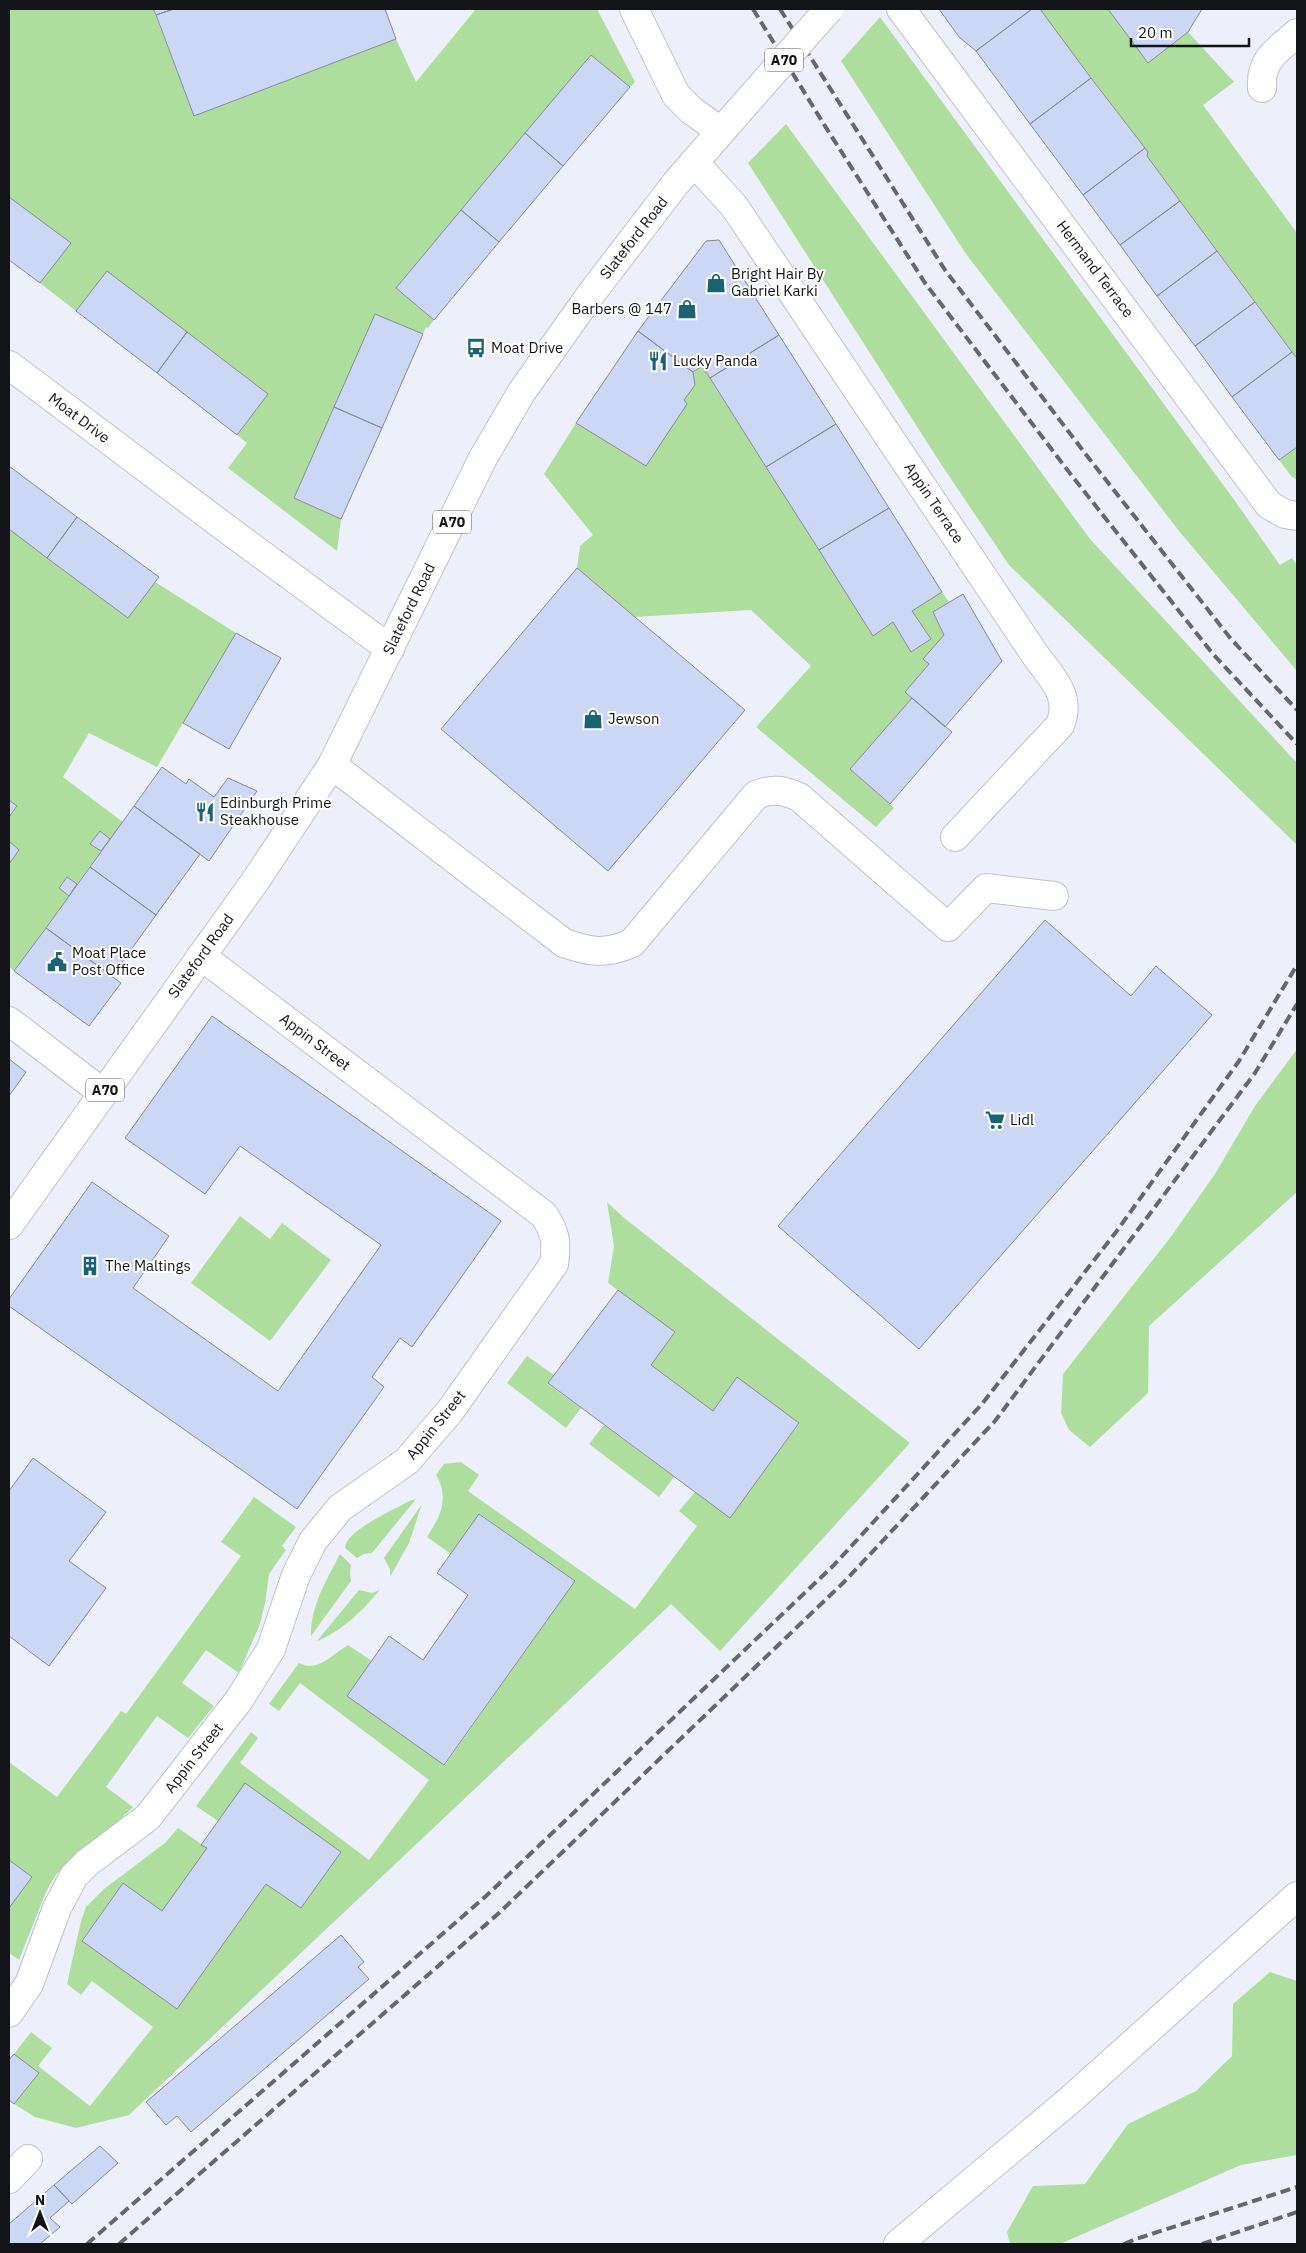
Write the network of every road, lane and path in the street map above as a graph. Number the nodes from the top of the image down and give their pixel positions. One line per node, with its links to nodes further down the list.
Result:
1 (634, 9): 6 (street)
2 (829, 9): 6 (street, Slateford Road / A70, bridge)
3 (902, 9): 9 (street, Hermand Terrace)
4 (1297, 33): 5 (street)
5 (1262, 88)
6 (720, 131): 7 (street, Slateford Road / A70)
7 (694, 162): 10 (street, Slateford Road / A70); 12 (street, Appin Terrace)
8 (9, 365): 10 (street, Moat Drive)
9 (1297, 516)
10 (390, 649): 11 (street, Slateford Road / A70)
11 (332, 765): 13 (street); 14 (street, Slateford Road / A70)
12 (955, 837)
13 (1054, 896)
14 (201, 956): 16 (street, Slateford Road / A70); 19 (street, Appin Street)
15 (9, 1021): 16 (street)
16 (103, 1093): 17 (street, Slateford Road / A70)
17 (9, 1225)
18 (1297, 1896): 22 (street)
19 (9, 2013)
20 (28, 2159): 21 (street)
21 (9, 2179)
22 (898, 2244)

